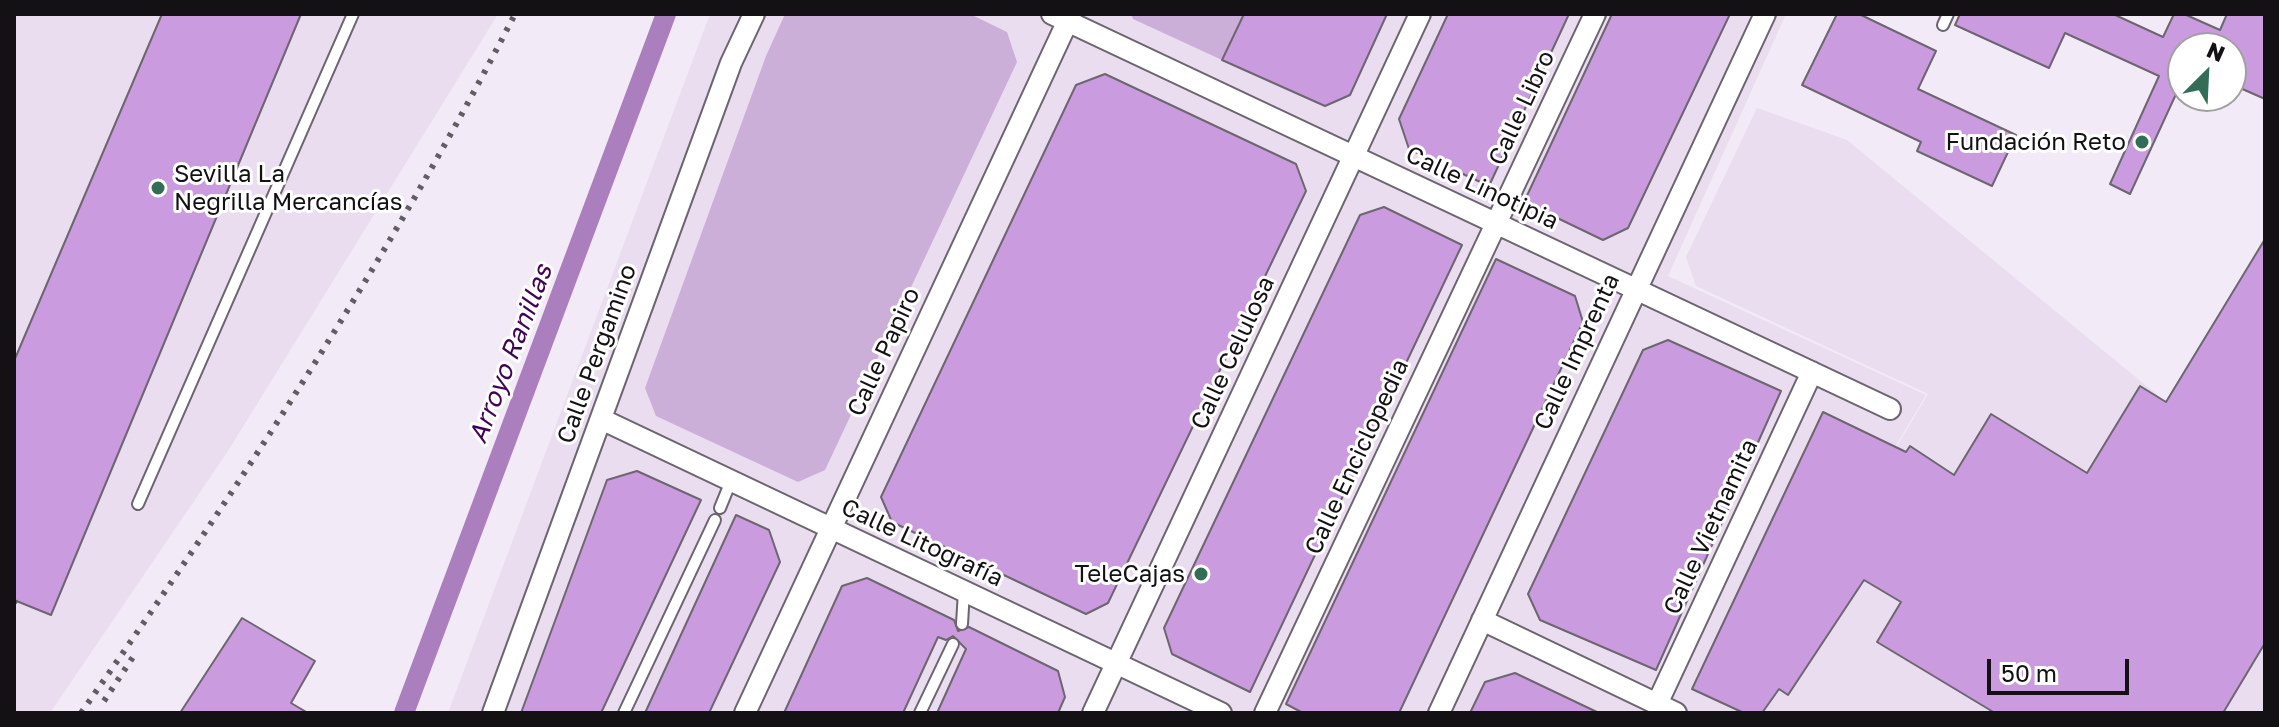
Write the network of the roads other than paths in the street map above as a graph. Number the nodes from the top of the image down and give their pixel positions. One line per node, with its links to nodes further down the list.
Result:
1 (353, 14): 16 (lane)
2 (754, 14): 14 (street, Calle Pergamino)
3 (1420, 14): 9 (street, Calle Celulosa)
4 (1595, 14): 10 (street, Calle Libro)
5 (1765, 14): 11 (street, Calle Imprenta)
6 (1948, 14): 8 (lane)
7 (1064, 16): 9 (street, Calle Linotipia); 19 (street, Calle Papiro)
8 (1943, 25)
9 (1354, 156): 10 (street, Calle Linotipia); 24 (street, Calle Celulosa)
10 (1496, 223): 11 (street, Calle Linotipia); 32 (street, Calle Enciclopedia)
11 (1635, 288): 12 (street, Calle Linotipia); 21 (street, Calle Imprenta)
12 (1812, 372): 13 (street, Calle Linotipia); 25 (street, Calle Vietnamita)
13 (1890, 409)
14 (601, 419): 15 (street, Calle Litografía); 26 (street, Calle Pergamino)
15 (731, 481): 17 (lane); 19 (street, Calle Litografía)
16 (138, 504)
17 (720, 508)
18 (715, 520): 27 (lane)
19 (831, 528): 20 (street, Calle Litografía); 28 (street, Calle Papiro)
20 (964, 591): 22 (lane); 24 (street, Calle Litografía)
21 (1482, 620): 25 (street); 33 (street, Calle Imprenta)
22 (962, 624)
23 (953, 644): 29 (lane)
24 (1116, 664): 30 (street, Calle Celulosa); 31 (street, Calle Litografía)
25 (1667, 708)
26 (493, 713)
27 (624, 713)
28 (745, 713)
29 (920, 713)
30 (1093, 713)
31 (1221, 713)
32 (1265, 713)
33 (1439, 713)

